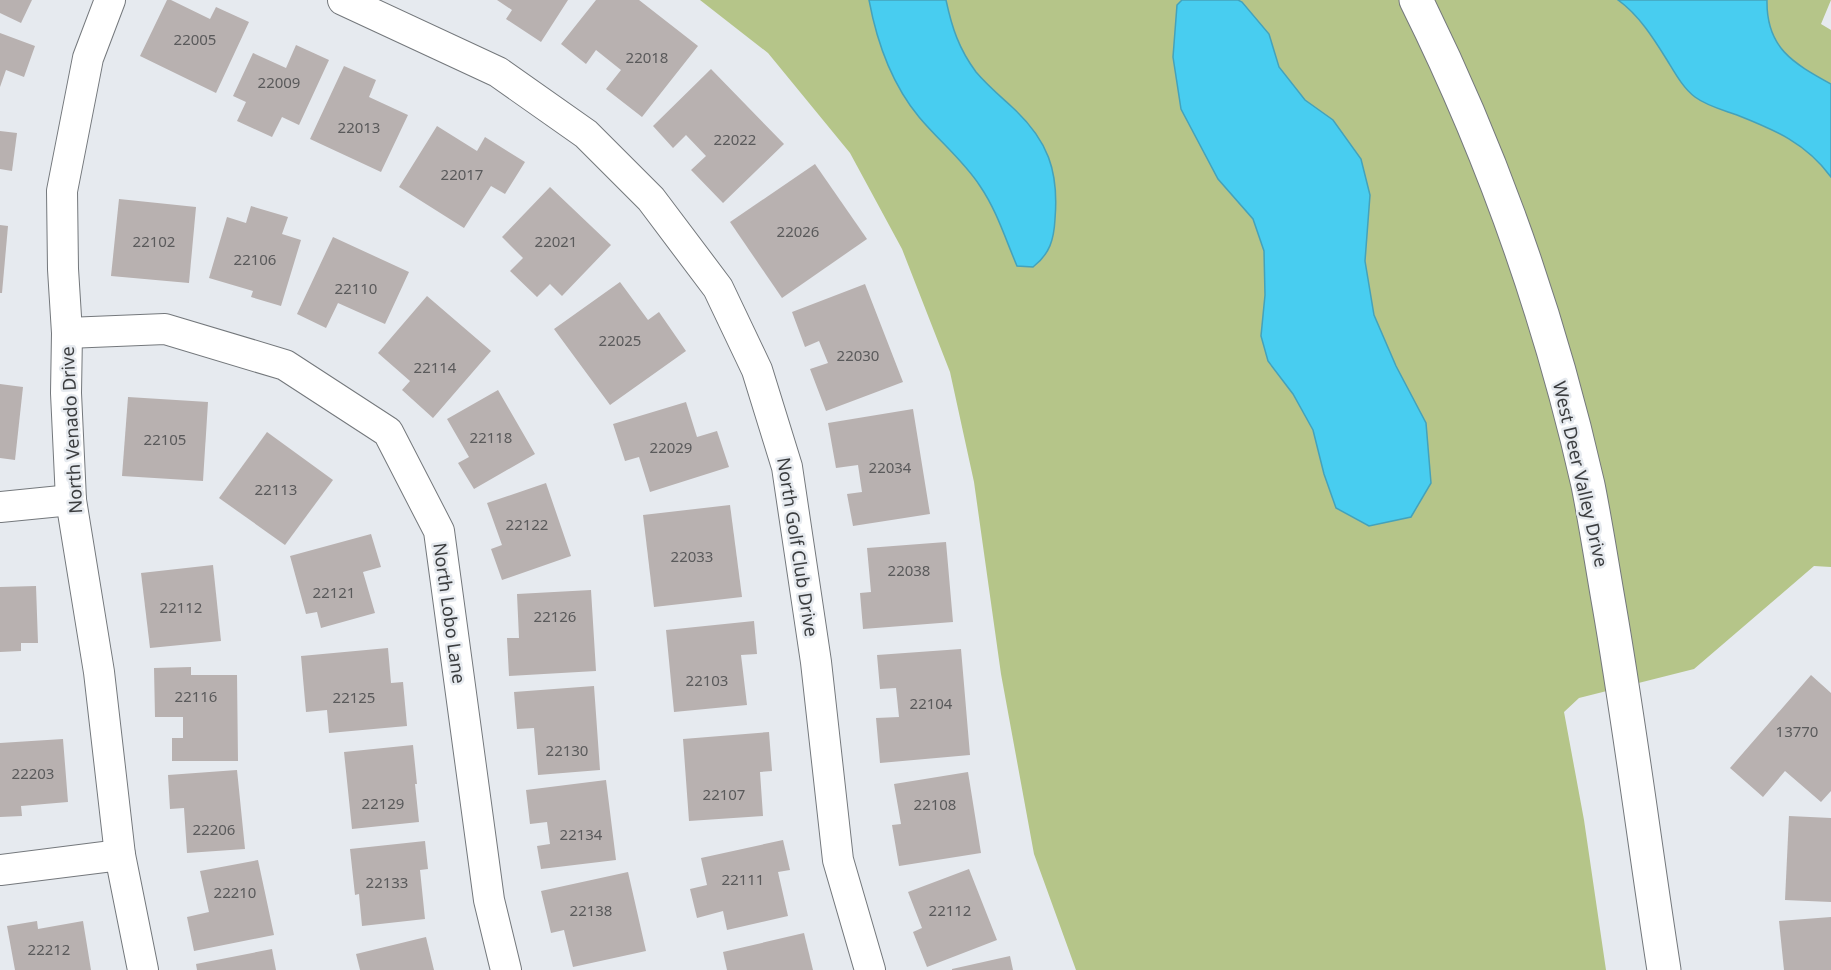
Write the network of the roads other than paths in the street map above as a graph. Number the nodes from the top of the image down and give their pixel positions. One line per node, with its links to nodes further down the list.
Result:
1 (110, 0): 4 (street, North Venado Drive)
2 (343, 0): 11 (street, North Golf Club Drive)
3 (1416, 0): 12 (street, West Deer Valley Drive)
4 (67, 333): 5 (street, North Venado Drive); 10 (street, North Lobo Lane)
5 (72, 500): 6 (street); 7 (street, North Venado Drive)
6 (0, 507)
7 (120, 855): 8 (street); 9 (street, North Venado Drive)
8 (0, 870)
9 (143, 970)
10 (506, 970)
11 (870, 970)
12 (1664, 970)

